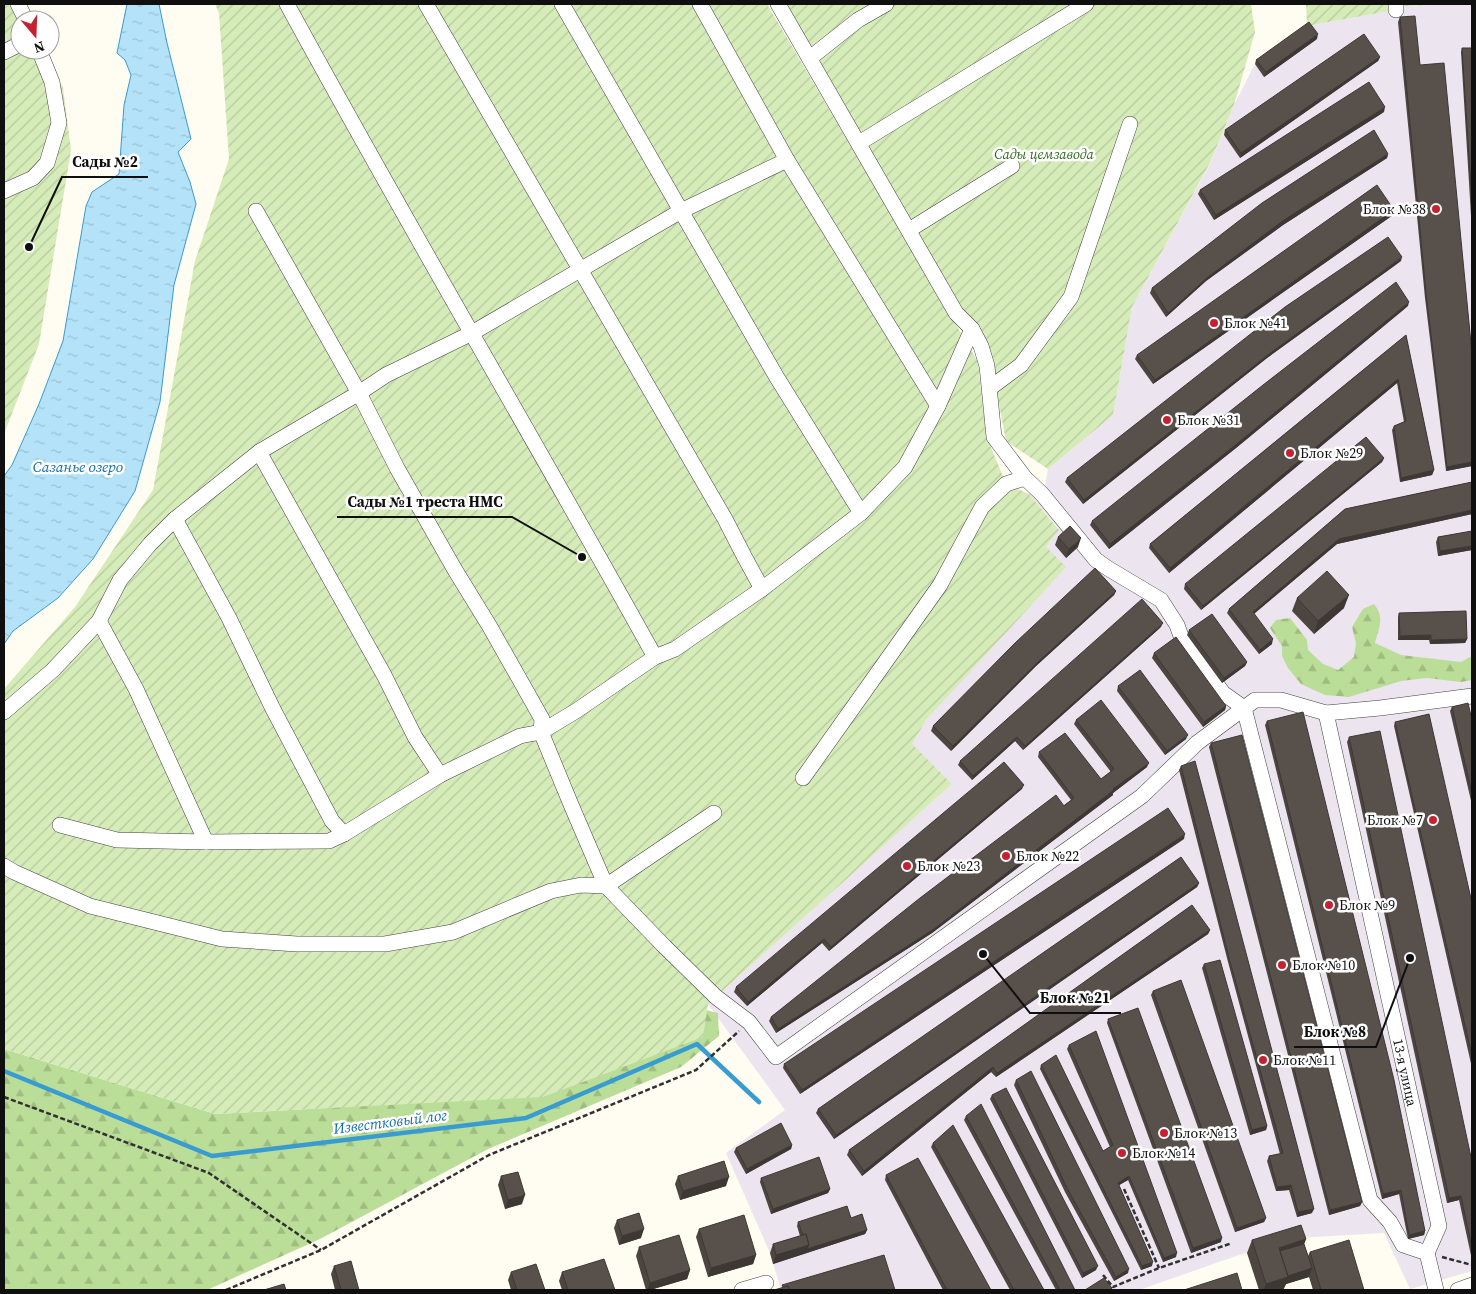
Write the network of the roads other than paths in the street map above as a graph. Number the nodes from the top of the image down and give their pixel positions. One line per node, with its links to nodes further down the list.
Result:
1 (288, 4): 20 (street)
2 (426, 4): 18 (street)
3 (562, 4): 16 (street)
4 (700, 4): 12 (street)
5 (778, 4): 8 (street)
6 (886, 4): 8 (street)
7 (1086, 4): 11 (street)
8 (810, 58): 11 (street)
9 (43, 60): 14 (street)
10 (1130, 124): 21 (street)
11 (859, 143): 17 (street)
12 (787, 160): 16 (street); 23 (street)
13 (1012, 166): 17 (street)
14 (4, 191)
15 (256, 211): 22 (street)
16 (681, 211): 18 (street); 26 (street)
17 (909, 230): 19 (street)
18 (580, 270): 20 (street); 28 (street)
19 (972, 329): 21 (street); 23 (street)
20 (472, 332): 22 (street); 30 (street)
21 (990, 388): 25 (street)
22 (359, 393): 24 (street); 35 (street)
23 (938, 406): 26 (street)
24 (259, 452): 27 (street); 36 (street)
25 (1025, 478): 32 (street); 37 (street)
26 (861, 513): 28 (street)
27 (175, 519): 29 (street); 40 (street)
28 (762, 589): 30 (street)
29 (99, 621): 33 (street); 41 (street)
30 (655, 657): 35 (street)
31 (1472, 696): 34 (street)
32 (1244, 708): 34 (street); 43 (street); 44 (street)
33 (4, 712)
34 (1326, 713): 44 (street, 13-я улица)
35 (541, 732): 36 (street); 43 (street)
36 (440, 775): 40 (street)
37 (802, 778)
38 (714, 813): 43 (street)
39 (60, 825): 41 (street)
40 (344, 834): 41 (street)
41 (206, 842)
42 (4, 866): 43 (street)
43 (606, 886)
44 (1427, 1253): 48 (street)
45 (766, 1283): 47 (street)
46 (1472, 1285): 49 (street)
47 (742, 1290)
48 (1436, 1290)
49 (1458, 1290)

